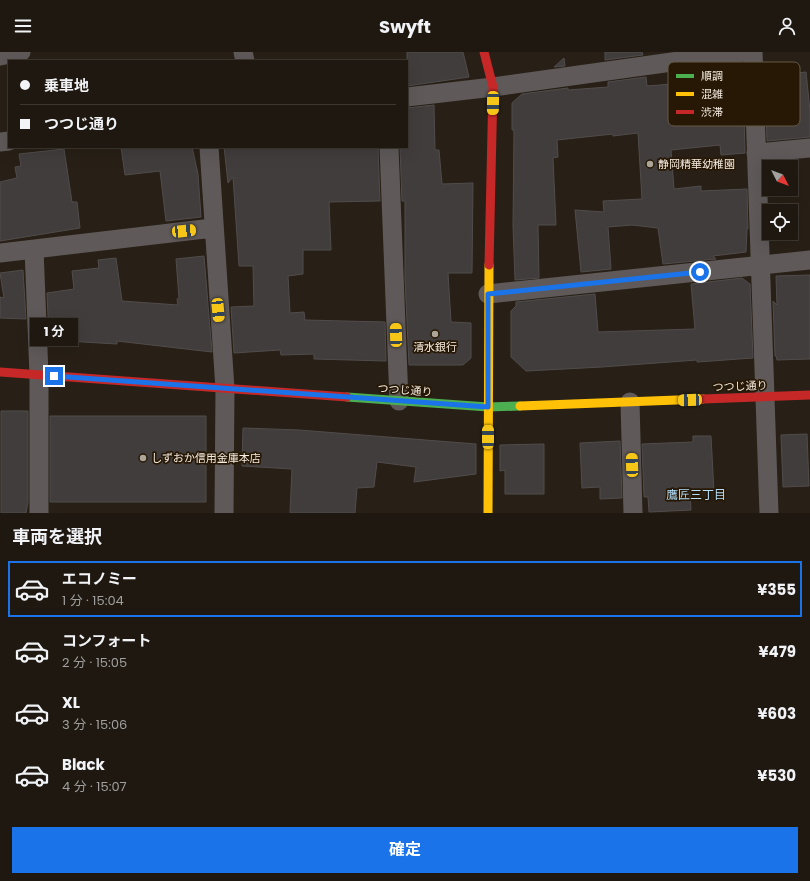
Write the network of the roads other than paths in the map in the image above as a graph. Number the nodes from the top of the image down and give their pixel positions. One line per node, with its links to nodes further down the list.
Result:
1 (21, 52): 5 (street)
2 (484, 52): 9 (main road)
3 (742, 52): 7 (street)
4 (753, 52): 8 (street)
5 (0, 56)
6 (668, 62): 9 (street)
7 (671, 62)
8 (753, 62)
9 (493, 87): 10 (street); 21 (main road)
10 (408, 96)
11 (755, 126): 15 (street)
12 (208, 148): 16 (street)
13 (389, 148): 27 (street)
14 (810, 148): 15 (street)
15 (756, 153): 20 (street)
16 (213, 228): 17 (street); 24 (street)
17 (34, 249): 18 (street); 23 (street)
18 (0, 253)
19 (810, 260): 20 (street)
20 (760, 265): 21 (street); 26 (street)
21 (488, 294): 29 (main road)
22 (0, 372): 23 (main road, つつじ通り)
23 (39, 375): 24 (main road, つつじ通り); 30 (street)
24 (225, 389): 27 (main road, つつじ通り); 31 (street)
25 (810, 395): 26 (main road, つつじ通り)
26 (766, 397): 28 (main road, つつじ通り); 34 (street)
27 (399, 402): 29 (main road, つつじ通り)
28 (630, 402): 29 (main road, つつじ通り); 33 (street)
29 (488, 407): 32 (main road)
30 (39, 513)
31 (224, 513)
32 (488, 513)
33 (634, 513)
34 (769, 513)

